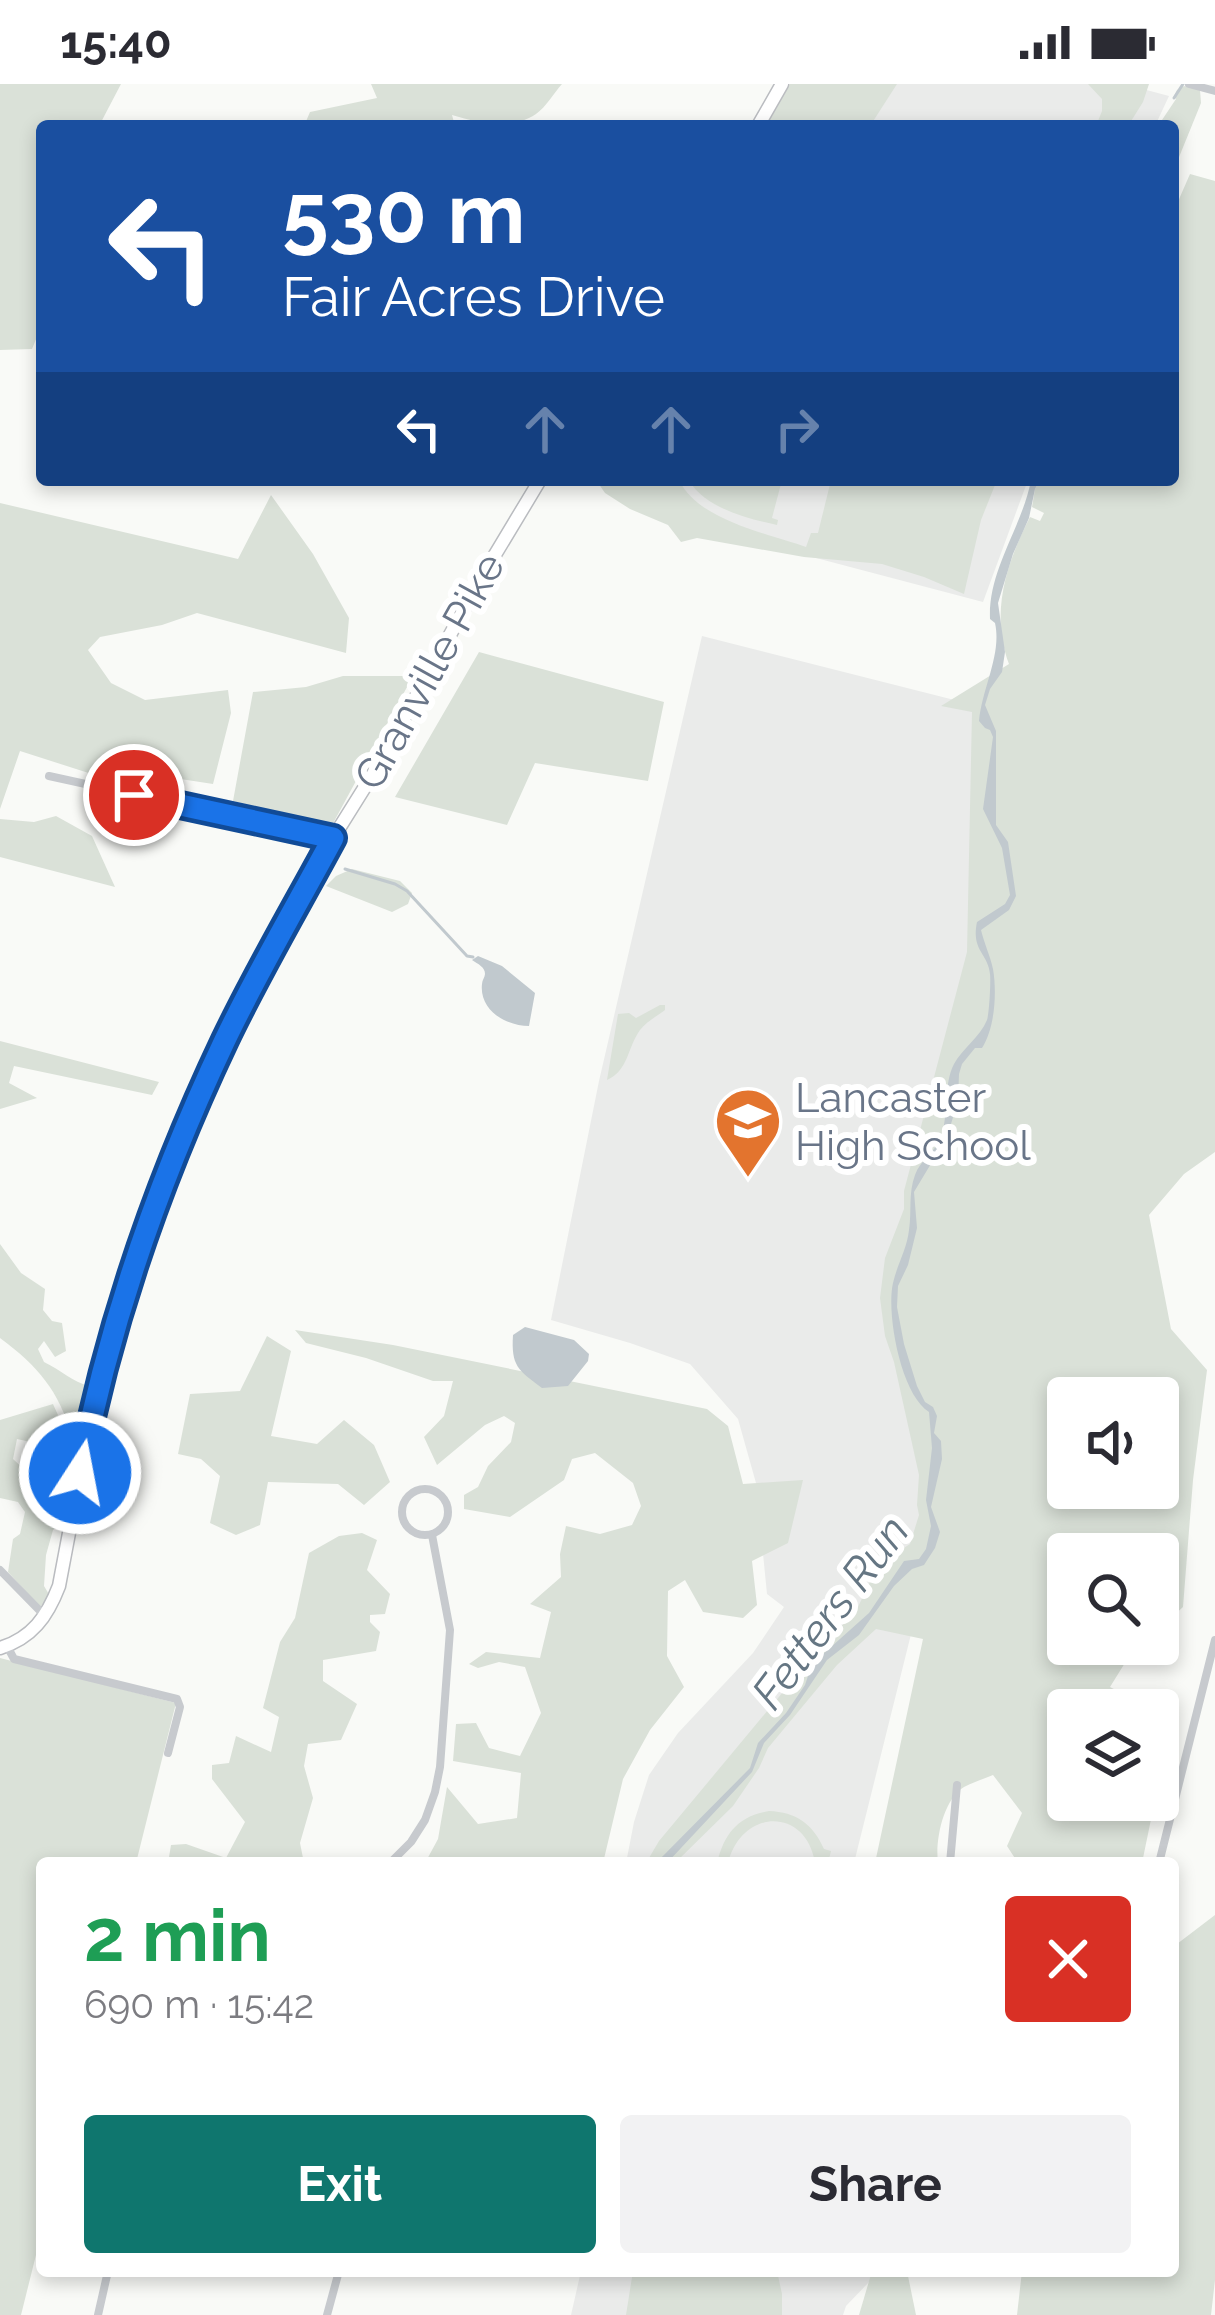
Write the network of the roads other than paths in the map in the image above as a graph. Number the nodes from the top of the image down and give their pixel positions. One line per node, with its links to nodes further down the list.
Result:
1 (782, 84): 4 (highway)
2 (1193, 85): 3 (street)
3 (1215, 91)
4 (761, 120)
5 (536, 486): 7 (highway, Granville Pike)
6 (49, 776): 7 (street)
7 (333, 838): 10 (highway, Granville Pike)
8 (432, 1535): 8 (street); 15 (street)
9 (0, 1570): 10 (street)
10 (45, 1616): 12 (highway)
11 (1215, 1640): 17 (street)
12 (4, 1647): 13 (street)
13 (168, 1754)
14 (957, 1785): 16 (street)
15 (396, 1857)
16 (951, 1857)
17 (1161, 1857)
18 (107, 2277): 20 (street)
19 (336, 2277): 21 (street)
20 (98, 2315)
21 (327, 2315)

